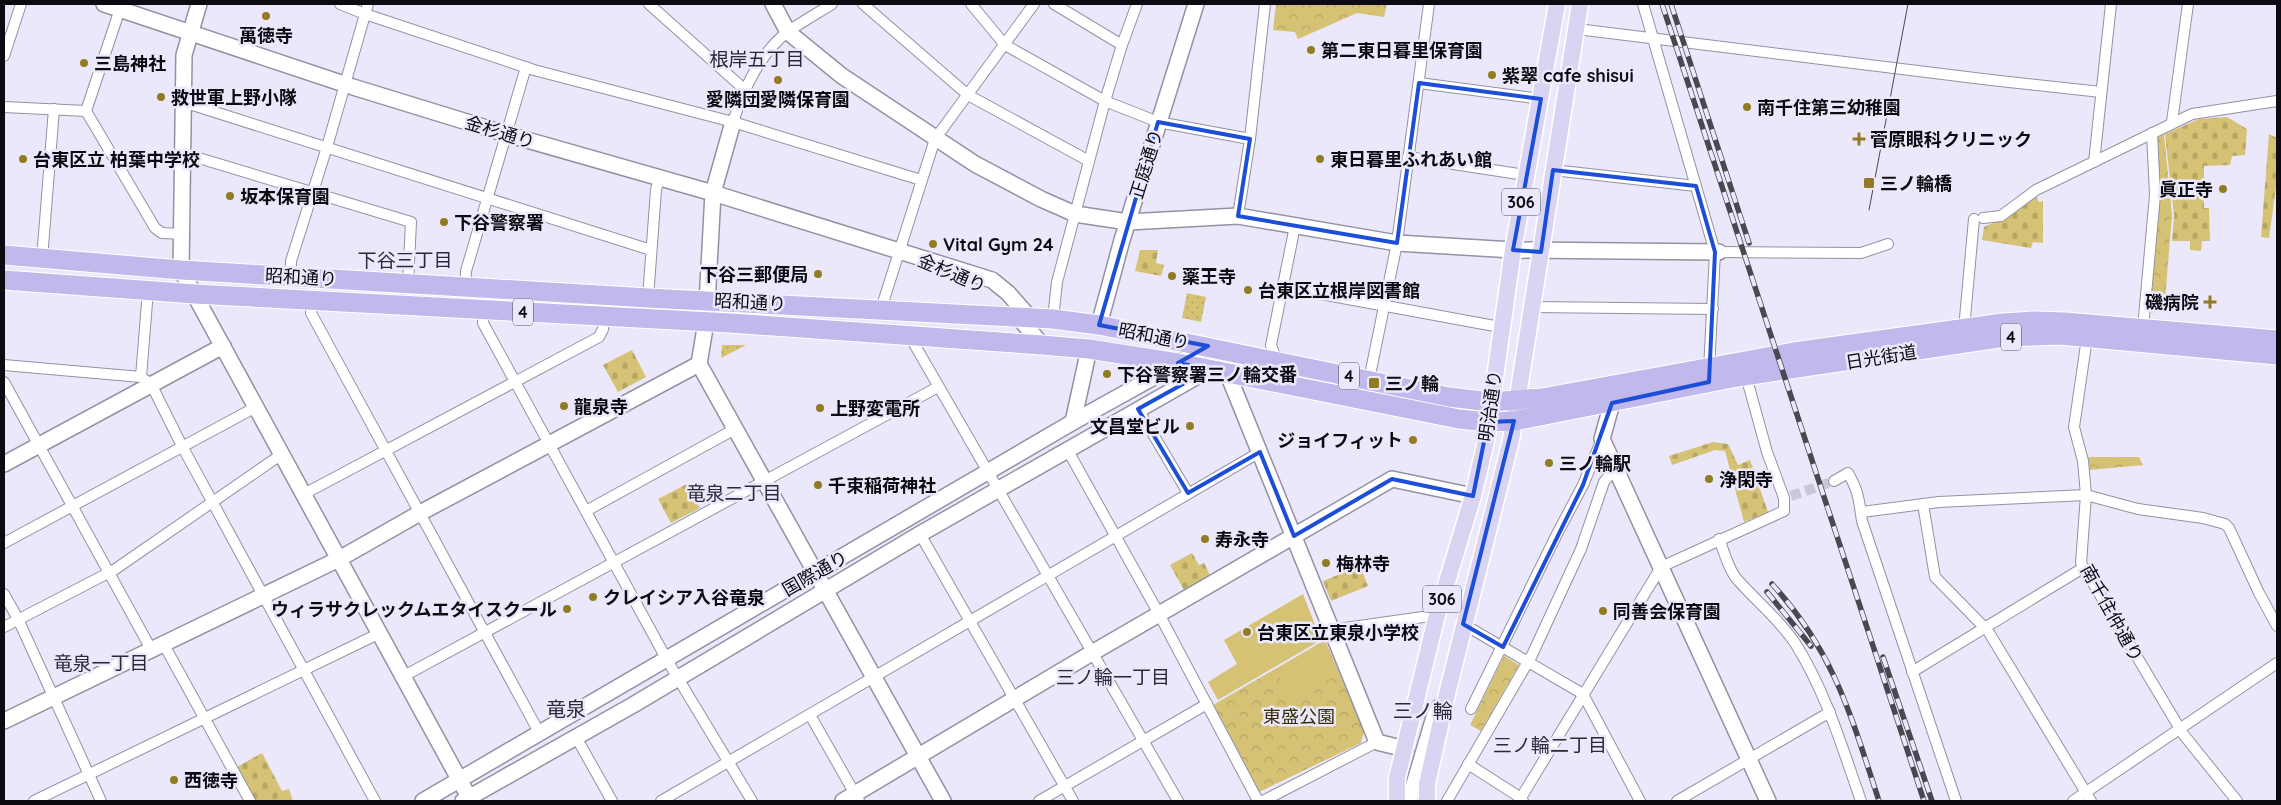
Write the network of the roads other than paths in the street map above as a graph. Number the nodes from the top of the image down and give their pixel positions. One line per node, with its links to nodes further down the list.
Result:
1 (22, 4): 29 (street)
2 (104, 4): 21 (street, 金杉通り)
3 (199, 4): 24 (street)
4 (340, 4): 22 (street)
5 (649, 4): 33 (street)
6 (773, 4): 25 (street)
7 (832, 4): 25 (street)
8 (863, 4): 35 (street)
9 (970, 4): 28 (street)
10 (1034, 4): 28 (street)
11 (1054, 4): 27 (street)
12 (1137, 4): 27 (street)
13 (1265, 4): 49 (street)
14 (1429, 4): 31 (street)
15 (1557, 4): 36 (main road, 明治通り / 306)
16 (1580, 4): 23 (main road, 明治通り / 306)
17 (1642, 4): 26 (street)
18 (2111, 4): 34 (street)
19 (2188, 4): 45 (street)
20 (1191, 5): 44 (street, 正庭通り)
21 (121, 7): 24 (street, 金杉通り); 42 (street)
22 (367, 9): 30 (street); 32 (street)
23 (1577, 29): 26 (street); 55 (main road, 明治通り / 306)
24 (189, 32): 32 (street, 金杉通り); 39 (street)
25 (788, 32): 33 (street); 48 (street)
26 (1653, 37): 34 (street); 59 (street)
27 (1122, 44): 37 (street)
28 (1006, 45): 35 (street); 37 (street)
29 (4, 56)
30 (526, 67): 43 (street); 47 (street)
31 (1419, 83): 36 (street); 52 (street)
32 (345, 84): 47 (street, 金杉通り); 50 (street)
33 (744, 89): 43 (street)
34 (2101, 92): 54 (street)
35 (968, 95): 48 (street); 53 (street)
36 (1540, 100): 56 (main road, 明治通り / 306)
37 (1105, 101): 44 (street); 53 (street)
38 (2277, 101): 45 (street)
39 (182, 102): 50 (street); 51 (street)
40 (4, 107): 41 (street)
41 (54, 110): 42 (street); 76 (street)
42 (86, 111): 67 (street)
43 (733, 122): 58 (street); 60 (street)
44 (1158, 122): 49 (street); 65 (street, 正庭通り)
45 (2172, 122): 46 (street)
46 (2152, 133): 54 (street); 99 (street)
47 (506, 134): 57 (street, 金杉通り); 62 (street)
48 (935, 139): 58 (street); 63 (street)
49 (1250, 139): 64 (street)
50 (327, 147): 61 (street); 62 (street)
51 (182, 153): 61 (street); 67 (street)
52 (1408, 157): 56 (street); 68 (street)
53 (1089, 161): 63 (street)
54 (2094, 162): 100 (street)
55 (1553, 170): 59 (street); 73 (main road, 明治通り / 306)
56 (1525, 175): 71 (main road, 明治通り / 306)
57 (659, 178): 60 (street, 金杉通り); 70 (street)
58 (921, 180): 72 (street)
59 (1696, 186): 74 (street)
60 (713, 193): 72 (street, 金杉通り); 87 (street)
61 (313, 194): 78 (street); 80 (street)
62 (487, 198): 70 (street); 82 (street)
63 (1075, 214): 65 (street); 95 (street)
64 (1238, 216): 65 (street); 66 (street)
65 (1128, 222): 97 (street, 正庭通り)
66 (1295, 226): 68 (street); 81 (street)
67 (182, 234): 77 (street)
68 (1397, 243): 71 (street); 88 (street)
69 (1888, 244): 74 (street)
70 (651, 250): 85 (street)
71 (1513, 250): 73 (street); 98 (main road, 明治通り / 306)
72 (899, 251): 90 (street); 94 (street, 金杉通り)
73 (1541, 252): 74 (street); 89 (main road, 明治通り / 306)
74 (1717, 252): 91 (street)
75 (4, 255): 76 (highway, 昭和通り / 4)
76 (42, 259): 77 (highway, 昭和通り / 4)
77 (181, 270): 78 (highway, 昭和通り / 4); 84 (street)
78 (291, 276): 80 (highway, 昭和通り / 4)
79 (4, 280): 83 (highway, 昭和通り / 4)
80 (408, 284): 82 (highway, 昭和通り / 4)
81 (1283, 286): 88 (street); 109 (street)
82 (465, 287): 85 (highway, 昭和通り / 4)
83 (148, 290): 84 (highway, 昭和通り / 4); 116 (street)
84 (194, 294): 86 (highway, 昭和通り / 4); 105 (street)
85 (648, 298): 87 (highway, 昭和通り / 4)
86 (312, 300): 92 (highway, 昭和通り / 4); 135 (street)
87 (707, 300): 90 (highway, 昭和通り / 4); 96 (street)
88 (1384, 306): 98 (street); 118 (street)
89 (1533, 307): 91 (street); 121 (main road, 明治通り / 306)
90 (881, 309): 94 (highway, 昭和通り / 4)
91 (1713, 309): 114 (street)
92 (484, 310): 93 (highway, 昭和通り / 4); 117 (street)
93 (604, 316): 96 (highway, 昭和通り / 4); 117 (street)
94 (1024, 318): 95 (highway, 昭和通り / 4); 104 (street, 金杉通り)
95 (1053, 319): 97 (highway, 昭和通り / 4)
96 (706, 322): 101 (highway, 昭和通り / 4); 111 (street)
97 (1098, 325): 106 (highway, 昭和通り / 4)
98 (1500, 327): 122 (main road, 明治通り / 306)
99 (2143, 328): 100 (highway, 日光街道 / 4); 103 (highway, 日光街道 / 4)
100 (1964, 329): 114 (highway, 日光街道 / 4)
101 (909, 335): 104 (highway, 昭和通り / 4); 120 (street)
102 (2087, 338): 108 (highway, 日光街道 / 4); 115 (highway, 日光街道 / 4); 146 (street, 南千住仲通り)
103 (2277, 340)
104 (1042, 345): 107 (highway, 昭和通り / 4)
105 (223, 346): 116 (street); 124 (street)
106 (1208, 347): 109 (highway, 昭和通り / 4); 110 (street, 国際通り)
107 (1089, 349): 110 (highway, 昭和通り / 4); 127 (street)
108 (2277, 356)
109 (1277, 362): 118 (highway, 昭和通り / 4)
110 (1178, 363): 113 (highway, 昭和通り / 4); 127 (street, 国際通り)
111 (699, 364): 129 (street); 132 (street)
112 (4, 365): 116 (street)
113 (1219, 370): 125 (street, 国際通り); 128 (highway, 昭和通り / 4); 136 (street)
114 (1709, 375): 115 (highway, 日光街道 / 4); 121 (highway, 日光街道 / 4); 123 (highway, 日光街道 / 4)
115 (1746, 376): 157 (street)
116 (146, 380): 131 (street); 133 (street)
117 (514, 380): 132 (street); 135 (street)
118 (1369, 380): 122 (highway, 昭和通り / 4)
119 (4, 382): 131 (street)
120 (938, 387): 140 (street); 141 (street)
121 (1517, 400): 122 (highway, 日光街道 / 4); 126 (main road, 明治通り / 306)
122 (1490, 402): 128 (main road, 明治通り / 306)
123 (1612, 403): 126 (highway, 日光街道 / 4); 130 (street)
124 (256, 407): 133 (street); 137 (street)
125 (1138, 408): 134 (street, 国際通り); 144 (street)
126 (1514, 421): 128 (highway, 日光街道 / 4); 173 (main road, 明治通り / 306)
127 (1073, 422): 140 (street, 国際通り)
128 (1488, 422): 147 (main road, 明治通り / 306)
129 (735, 429): 141 (street); 151 (street)
130 (1602, 439): 139 (street); 181 (street)
131 (38, 445): 138 (street); 150 (street)
132 (549, 445): 151 (street); 153 (street)
133 (182, 446): 148 (street); 150 (street)
134 (1067, 449): 143 (street, 国際通り); 155 (street)
135 (386, 450): 145 (street); 153 (street)
136 (1260, 452): 144 (street); 156 (street)
137 (282, 454): 145 (street); 148 (street)
138 (4, 464)
139 (1615, 468): 161 (street); 184 (street)
140 (988, 472): 143 (street); 164 (street, 国際通り)
141 (764, 480): 160 (street); 164 (street)
142 (1834, 480): 152 (street)
143 (998, 490): 154 (street, 国際通り); 165 (street)
144 (1188, 493): 155 (street)
145 (304, 494): 159 (street)
146 (2086, 495): 149 (street); 162 (street, 南千住仲通り); 174 (street)
147 (1473, 496): 156 (street); 170 (main road, 明治通り / 306)
148 (213, 501): 163 (street); 168 (street)
149 (1923, 504): 152 (street); 176 (street)
150 (71, 505): 158 (street); 163 (street)
151 (586, 511): 160 (street)
152 (1862, 512): 187 (street)
153 (420, 513): 159 (street); 179 (street)
154 (920, 534): 166 (street, 国際通り); 172 (street)
155 (1115, 536): 165 (street); 169 (street)
156 (1294, 536): 169 (street); 177 (street)
157 (1719, 539): 161 (street); 197 (street)
158 (4, 543)
159 (339, 559): 168 (street); 178 (street)
160 (614, 564): 179 (street); 183 (street)
161 (1661, 566): 192 (street); 208 (street)
162 (2083, 568): 176 (street); 201 (street, 南千住仲通り)
163 (109, 573): 171 (street); 180 (street)
164 (815, 574): 166 (street); 183 (street, 国際通り)
165 (1048, 576): 172 (street); 182 (street)
166 (825, 591): 189 (street, 国際通り); 190 (street)
167 (4, 594): 171 (street)
168 (263, 594): 180 (street); 186 (street)
169 (1160, 614): 182 (street); 195 (street)
170 (1437, 615): 177 (street); 206 (main road, 明治通り / 306)
171 (18, 619): 175 (street); 193 (street)
172 (970, 621): 190 (street); 194 (street)
173 (1463, 624): 181 (street); 191 (main road, 明治通り / 306)
174 (2277, 626)
175 (4, 627)
176 (1984, 627): 187 (street); 215 (street)
177 (1331, 630): 205 (street)
178 (380, 633): 186 (street); 188 (street)
179 (485, 634): 188 (street); 202 (street)
180 (157, 646): 193 (street); 199 (street)
181 (1503, 647): 184 (street); 196 (street)
182 (1092, 653): 194 (street); 204 (street)
183 (667, 660): 189 (street); 202 (street, 国際通り)
184 (1528, 661): 192 (street); 210 (street)
185 (2277, 663): 201 (street)
186 (305, 671): 199 (street); 222 (street)
187 (1912, 672): 242 (street)
188 (404, 676): 213 (street)
189 (678, 677): 203 (street, 国際通り); 209 (street)
190 (875, 678): 198 (street); 207 (street)
191 (1448, 690): 235 (street); 236 (main road, 明治通り / 306)
192 (1583, 694): 218 (street); 238 (street)
193 (54, 697): 200 (street); 211 (street)
194 (1015, 700): 207 (street); 214 (street)
195 (1207, 704): 204 (street); 231 (street)
196 (1471, 709)
197 (1830, 712): 208 (street); 241 (street)
198 (810, 715): 209 (street); 216 (street)
199 (205, 719): 211 (street); 221 (street)
200 (4, 721)
201 (2180, 729): 215 (street); 244 (street, 南千住仲通り)
202 (540, 734): 213 (street, 国際通り)
203 (576, 737): 217 (street, 国際通り); 224 (street)
204 (1143, 740): 214 (street); 230 (street)
205 (1377, 742): 206 (street); 232 (street)
206 (1405, 749): 212 (main road, 明治通り / 306)
207 (918, 758): 216 (street); 227 (street)
208 (1748, 759): 239 (street); 240 (street)
209 (730, 762): 225 (street); 226 (street)
210 (1468, 764): 218 (street); 237 (street)
211 (89, 775): 219 (street); 220 (street)
212 (1398, 778): 233 (street); 234 (main road, 明治通り / 306)
213 (460, 781): 217 (street); 223 (street, 国際通り)
214 (1065, 786): 228 (street); 229 (street)
215 (2088, 797): 243 (street)
216 (852, 799)
217 (468, 800)
218 (1521, 800)
219 (34, 801)
220 (101, 801)
221 (250, 801)
222 (374, 801)
223 (423, 801)
224 (612, 801)
225 (661, 801)
226 (752, 801)
227 (942, 801)
228 (1039, 801)
229 (1074, 801)
230 (1178, 801)
231 (1258, 801)
232 (1263, 801)
233 (1391, 801)
234 (1397, 801)
235 (1409, 801)
236 (1426, 801)
237 (1447, 801)
238 (1640, 801)
239 (1677, 801)
240 (1768, 801)
241 (1861, 801)
242 (1956, 801)
243 (2073, 801)
244 (2237, 801)

